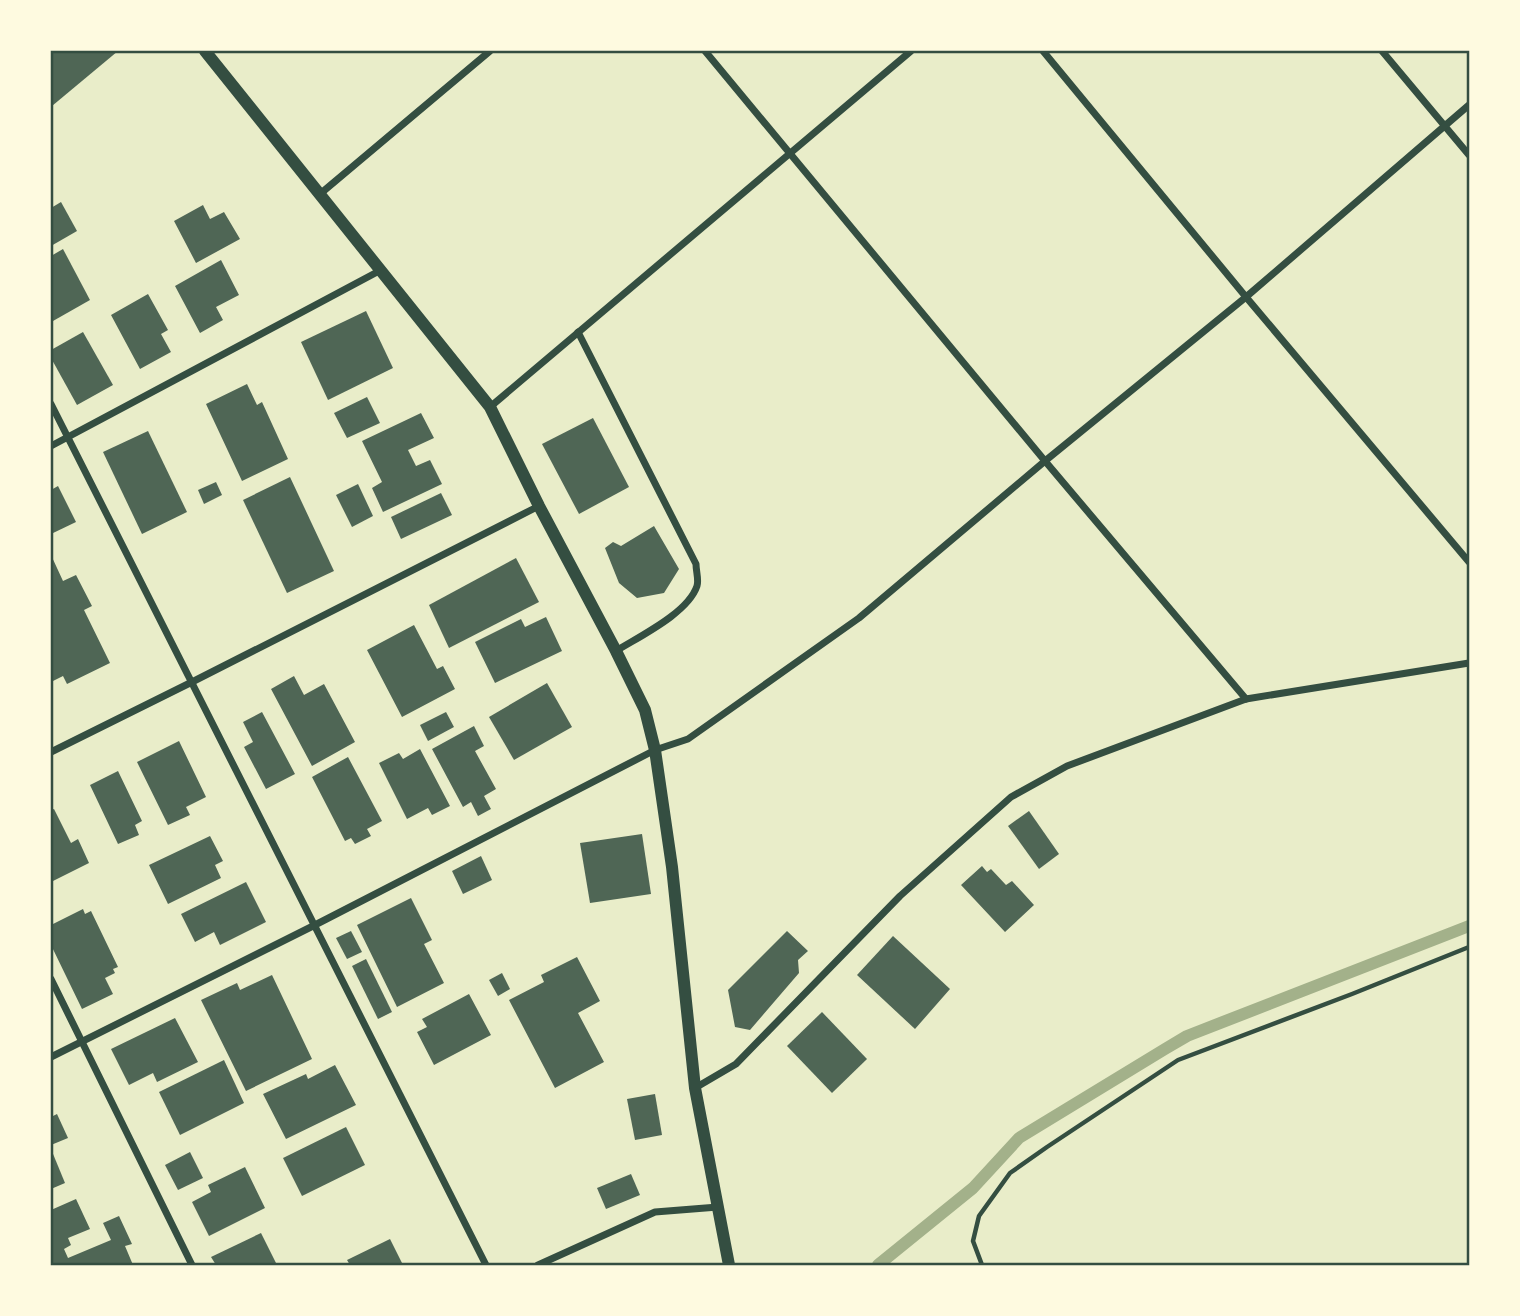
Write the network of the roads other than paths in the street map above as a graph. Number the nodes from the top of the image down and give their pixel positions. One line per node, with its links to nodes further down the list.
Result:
1 (205, 51): 11 (street)
2 (490, 51): 11 (street)
3 (705, 51): 9 (street)
4 (911, 51): 9 (street)
5 (1043, 51): 13 (street)
6 (1382, 51): 8 (street)
7 (1469, 105): 8 (street)
8 (1445, 125): 10 (street); 13 (street)
9 (790, 153): 14 (street); 19 (street)
10 (1469, 155)
11 (320, 194): 12 (street)
12 (381, 270): 16 (street); 17 (street)
13 (1246, 297): 19 (street); 21 (street)
14 (578, 332): 16 (street); 22 (street)
15 (51, 404): 17 (street)
16 (490, 407): 20 (street)
17 (68, 437): 18 (street); 24 (street)
18 (51, 446)
19 (1045, 461): 25 (street); 26 (street)
20 (538, 506): 22 (street); 24 (street)
21 (1469, 562)
22 (616, 651): 26 (street)
23 (1469, 663): 25 (street)
24 (192, 682): 27 (street); 28 (street)
25 (1246, 699): 32 (street)
26 (655, 750): 28 (street); 32 (street)
27 (51, 751)
28 (313, 926): 30 (street); 35 (street)
29 (51, 979): 30 (street)
30 (82, 1042): 31 (street); 34 (street)
31 (51, 1057)
32 (695, 1088): 33 (street)
33 (718, 1206): 36 (street); 37 (street)
34 (192, 1265)
35 (486, 1265)
36 (538, 1265)
37 (729, 1265)

